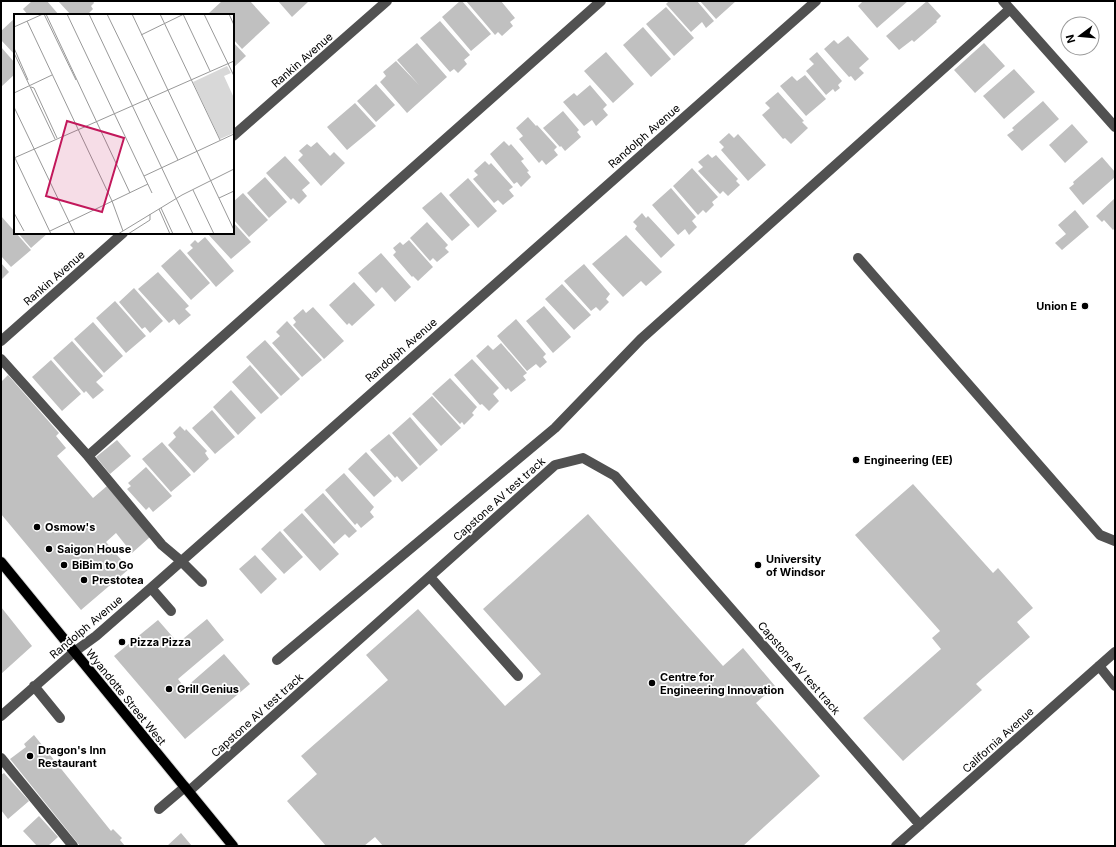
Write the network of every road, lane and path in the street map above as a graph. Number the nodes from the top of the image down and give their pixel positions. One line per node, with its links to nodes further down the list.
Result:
1 (387, 1): 6 (street, Rankin Avenue)
2 (601, 1): 11 (street)
3 (815, 1): 13 (street, Randolph Avenue)
4 (1007, 5): 5 (street); 21 (street)
5 (1115, 127)
6 (234, 135)
7 (122, 234): 9 (street, Rankin Avenue)
8 (858, 258): 12 (street)
9 (1, 340)
10 (1, 359): 11 (street)
11 (88, 456): 13 (street)
12 (1115, 541)
13 (181, 561): 16 (street); 17 (street, Randolph Avenue)
14 (1, 562): 19 (main road, Wyandotte Street West)
15 (430, 577): 23 (street); 29 (street, Capstone AV test track); 31 (street, Capstone AV test track)
16 (202, 582)
17 (151, 588): 18 (street); 19 (street, Randolph Avenue)
18 (171, 611)
19 (74, 652): 24 (street, Randolph Avenue); 29 (main road, Wyandotte Street West)
20 (1115, 652): 22 (street, California Avenue)
21 (277, 660)
22 (1100, 666): 25 (street); 31 (street, California Avenue)
23 (518, 676)
24 (34, 686): 26 (street, Randolph Avenue); 27 (street)
25 (1115, 686)
26 (1, 716)
27 (60, 718)
28 (1, 758): 32 (street)
29 (187, 789): 30 (street, Capstone AV test track); 33 (main road, Wyandotte Street West)
30 (159, 809)
31 (920, 825): 34 (street, California Avenue)
32 (73, 846)
33 (233, 846)
34 (896, 846)

